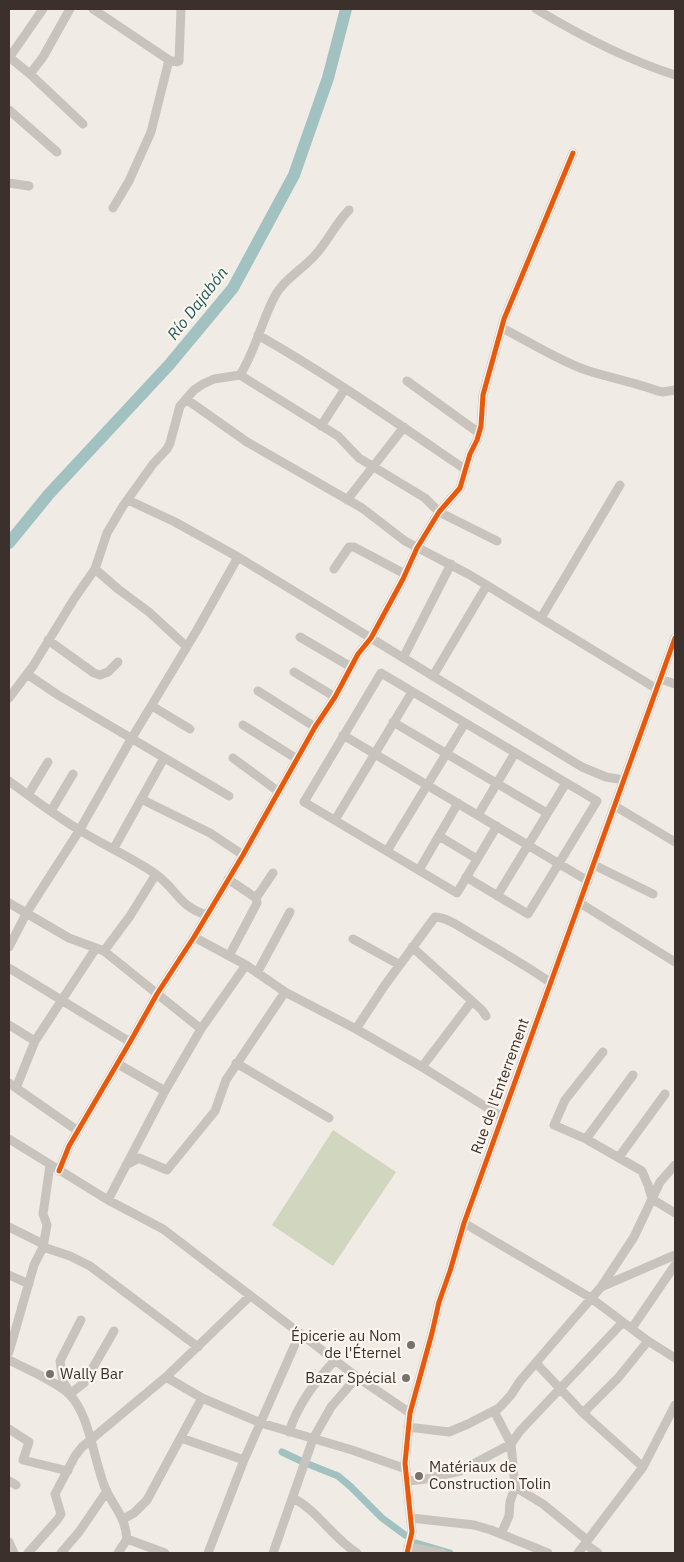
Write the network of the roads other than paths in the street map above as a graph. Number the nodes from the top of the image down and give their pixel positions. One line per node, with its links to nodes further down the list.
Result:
1 (43, 9): 6 (street)
2 (70, 9): 8 (street)
3 (93, 9): 7 (street)
4 (181, 9): 7 (street)
5 (536, 9): 9 (street)
6 (9, 57): 8 (street)
7 (169, 60): 16 (street)
8 (30, 74): 11 (street)
9 (675, 75)
10 (9, 110): 12 (street)
11 (82, 124)
12 (57, 152)
13 (573, 153): 18 (street)
14 (9, 183): 15 (street)
15 (29, 186)
16 (113, 208)
17 (349, 210): 19 (street)
18 (502, 328): 23 (street); 27 (street)
19 (258, 335): 20 (street); 22 (street)
20 (240, 375): 24 (street); 25 (street)
21 (407, 381): 27 (street)
22 (345, 389): 25 (street); 26 (street)
23 (675, 390)
24 (186, 399): 31 (street); 32 (street)
25 (321, 426): 28 (street)
26 (404, 427): 28 (street); 29 (street)
27 (479, 433): 29 (street)
28 (372, 466): 32 (street); 33 (street)
29 (466, 470): 33 (street)
30 (620, 485): 42 (street)
31 (128, 500): 36 (street); 38 (street)
32 (346, 500): 35 (street)
33 (439, 512): 34 (street); 35 (street)
34 (497, 541)
35 (417, 548): 37 (street); 40 (street)
36 (238, 557): 44 (street); 47 (street)
37 (451, 564): 41 (street); 48 (street)
38 (95, 569): 45 (street); 47 (street)
39 (334, 569): 40 (street)
40 (405, 574): 44 (street)
41 (487, 585): 42 (street); 53 (street)
42 (541, 618): 56 (street)
43 (300, 638): 50 (street)
44 (371, 638): 48 (street); 50 (street)
45 (48, 640): 49 (street); 52 (street)
46 (674, 644): 54 (street, Rue de l'Enterrement)
47 (187, 647): 61 (street)
48 (403, 658): 53 (street)
49 (118, 662)
50 (351, 667): 59 (street)
51 (294, 672): 59 (street)
52 (27, 674): 60 (street); 68 (street)
53 (433, 676): 77 (street)
54 (661, 679): 55 (street); 56 (street, Rue de l'Enterrement)
55 (675, 684)
56 (657, 689): 77 (street, Rue de l'Enterrement)
57 (258, 691): 65 (street)
58 (412, 692): 62 (street); 63 (street); 67 (street)
59 (335, 697): 65 (street)
60 (9, 698)
61 (152, 706): 66 (street); 68 (street)
62 (393, 722): 69 (street); 70 (street)
63 (465, 723): 70 (street); 71 (street)
64 (243, 725): 74 (street)
65 (315, 727): 74 (street)
66 (190, 729)
67 (343, 735): 69 (street); 91 (street)
68 (132, 739): 72 (street); 93 (street)
69 (374, 753): 81 (street); 91 (street)
70 (445, 753): 79 (street); 81 (street)
71 (515, 753): 79 (street); 80 (street)
72 (164, 758): 84 (street); 85 (street)
73 (233, 758): 82 (street)
74 (297, 759): 82 (street)
75 (48, 762): 83 (street)
76 (73, 774): 88 (street)
77 (624, 780): 87 (street, Rue de l'Enterrement)
78 (9, 781): 83 (street)
79 (496, 783): 89 (street); 90 (street)
80 (566, 783): 89 (street); 101 (street)
81 (427, 784): 86 (street); 98 (street)
82 (278, 792): 99 (street)
83 (28, 795): 88 (street)
84 (229, 796)
85 (142, 799): 97 (street); 99 (street)
86 (458, 803): 90 (street); 94 (street)
87 (615, 806): 95 (street); 102 (street, Rue de l'Enterrement)
88 (51, 811): 93 (street)
89 (547, 813): 96 (street)
90 (478, 815): 92 (street)
91 (335, 820): 98 (street)
92 (496, 826): 96 (street); 100 (street)
93 (79, 831): 97 (street); 114 (street)
94 (439, 836): 100 (street); 103 (street)
95 (675, 842)
96 (528, 845): 101 (street); 110 (street)
97 (114, 848): 105 (street)
98 (387, 851): 103 (street)
99 (243, 855): 107 (street)
100 (477, 859): 106 (street)
101 (559, 863): 108 (street); 110 (street)
102 (594, 864): 108 (street, Rue de l'Enterrement); 109 (street)
103 (419, 870): 106 (street)
104 (272, 873): 111 (street)
105 (156, 874): 116 (street); 121 (street)
106 (466, 878): 110 (street)
107 (228, 879): 111 (street); 116 (street)
108 (588, 881): 113 (street, Rue de l'Enterrement)
109 (653, 894)
110 (498, 896)
111 (256, 898): 122 (street)
112 (9, 902): 114 (street)
113 (580, 903): 123 (street); 128 (street, Rue de l'Enterrement)
114 (27, 912): 119 (street); 121 (street)
115 (290, 912): 127 (street)
116 (206, 916): 117 (street)
117 (194, 937): 122 (street); 130 (street)
118 (353, 939): 125 (street)
119 (9, 947)
120 (412, 947): 125 (street); 128 (street); 132 (street)
121 (100, 950): 130 (street); 131 (street)
122 (229, 956): 124 (street)
123 (675, 962)
124 (246, 965): 127 (street); 135 (street)
125 (400, 965): 136 (street)
126 (9, 968): 131 (street)
127 (257, 973): 129 (street)
128 (551, 983): 147 (street, Rue de l'Enterrement)
129 (285, 992): 136 (street); 140 (street)
130 (157, 994): 135 (street); 138 (street)
131 (62, 1001): 137 (street); 138 (street)
132 (472, 1001): 133 (street); 142 (street)
133 (486, 1016)
134 (9, 1025): 137 (street)
135 (201, 1029): 145 (street)
136 (356, 1030): 142 (street)
137 (35, 1041): 144 (street)
138 (130, 1042): 141 (street)
139 (603, 1052): 151 (street)
140 (236, 1063): 148 (street); 154 (street)
141 (118, 1064): 145 (street); 149 (street)
142 (422, 1067): 147 (street)
143 (633, 1075): 151 (street)
144 (12, 1086): 149 (street)
145 (165, 1092): 154 (street)
146 (665, 1094): 152 (street)
147 (502, 1117): 160 (street, Rue de l'Enterrement)
148 (328, 1118)
149 (78, 1131): 156 (street)
150 (9, 1139): 153 (street)
151 (586, 1139): 152 (street)
152 (619, 1157): 157 (street)
153 (50, 1165): 156 (street); 162 (street)
154 (126, 1165): 158 (street)
155 (675, 1165): 157 (street)
156 (60, 1170): 158 (street)
157 (652, 1199): 159 (street); 167 (street)
158 (108, 1200): 168 (street)
159 (675, 1213)
160 (464, 1223): 169 (street); 189 (street, Rue de l'Enterrement)
161 (9, 1227): 162 (street)
162 (43, 1245): 166 (street); 176 (street)
163 (675, 1255): 167 (street)
164 (675, 1265): 172 (street)
165 (9, 1275): 166 (street)
166 (29, 1284): 177 (street)
167 (601, 1287): 169 (street)
168 (250, 1296): 174 (street); 176 (street)
169 (591, 1298): 171 (street); 181 (street)
170 (81, 1320): 185 (street)
171 (623, 1322): 172 (street); 184 (street)
172 (632, 1328): 175 (street)
173 (114, 1332): 185 (street)
174 (300, 1333): 180 (street); 191 (street)
175 (648, 1341): 178 (street); 190 (street)
176 (198, 1347): 182 (street)
177 (9, 1352)
178 (675, 1358)
179 (9, 1360): 185 (street)
180 (335, 1360): 183 (street); 194 (street)
181 (536, 1363): 184 (street); 188 (street)
182 (166, 1377): 186 (street); 197 (street)
183 (357, 1377): 189 (street); 196 (street)
184 (561, 1388): 190 (street); 198 (street)
185 (70, 1394): 197 (street)
186 (202, 1398): 191 (street); 195 (street)
187 (675, 1405): 200 (street)
188 (494, 1412): 192 (street); 198 (street)
189 (410, 1413): 192 (street, Rue de l'Enterrement)
190 (583, 1413): 200 (street)
191 (261, 1423): 194 (street); 199 (street)
192 (408, 1427): 201 (street, Rue de l'Enterrement)
193 (9, 1429): 202 (street)
194 (289, 1432): 196 (street)
195 (181, 1438): 199 (street); 208 (street)
196 (313, 1439): 201 (street); 206 (street)
197 (91, 1440): 202 (street); 205 (street)
198 (511, 1444): 203 (street); 204 (street)
199 (244, 1460): 219 (street)
200 (643, 1467): 212 (street)
201 (406, 1469): 203 (street, Rue de l'Enterrement)
202 (68, 1471): 215 (street)
203 (408, 1480): 207 (street, Rue de l'Enterrement)
204 (514, 1487): 209 (street); 212 (street)
205 (107, 1491): 208 (street); 216 (street)
206 (293, 1498): 220 (street); 221 (street)
207 (411, 1518): 209 (street); 213 (street, Rue de l'Enterrement)
208 (123, 1519): 210 (street)
209 (501, 1534): 223 (street)
210 (127, 1539): 217 (street); 218 (street)
211 (9, 1542): 214 (street)
212 (586, 1542): 224 (street); 225 (street)
213 (407, 1550): 222 (street)
214 (14, 1553)
215 (28, 1553)
216 (61, 1553)
217 (118, 1553)
218 (165, 1553)
219 (208, 1553)
220 (273, 1553)
221 (357, 1553)
222 (442, 1553)
223 (548, 1553)
224 (578, 1553)
225 (598, 1553)

